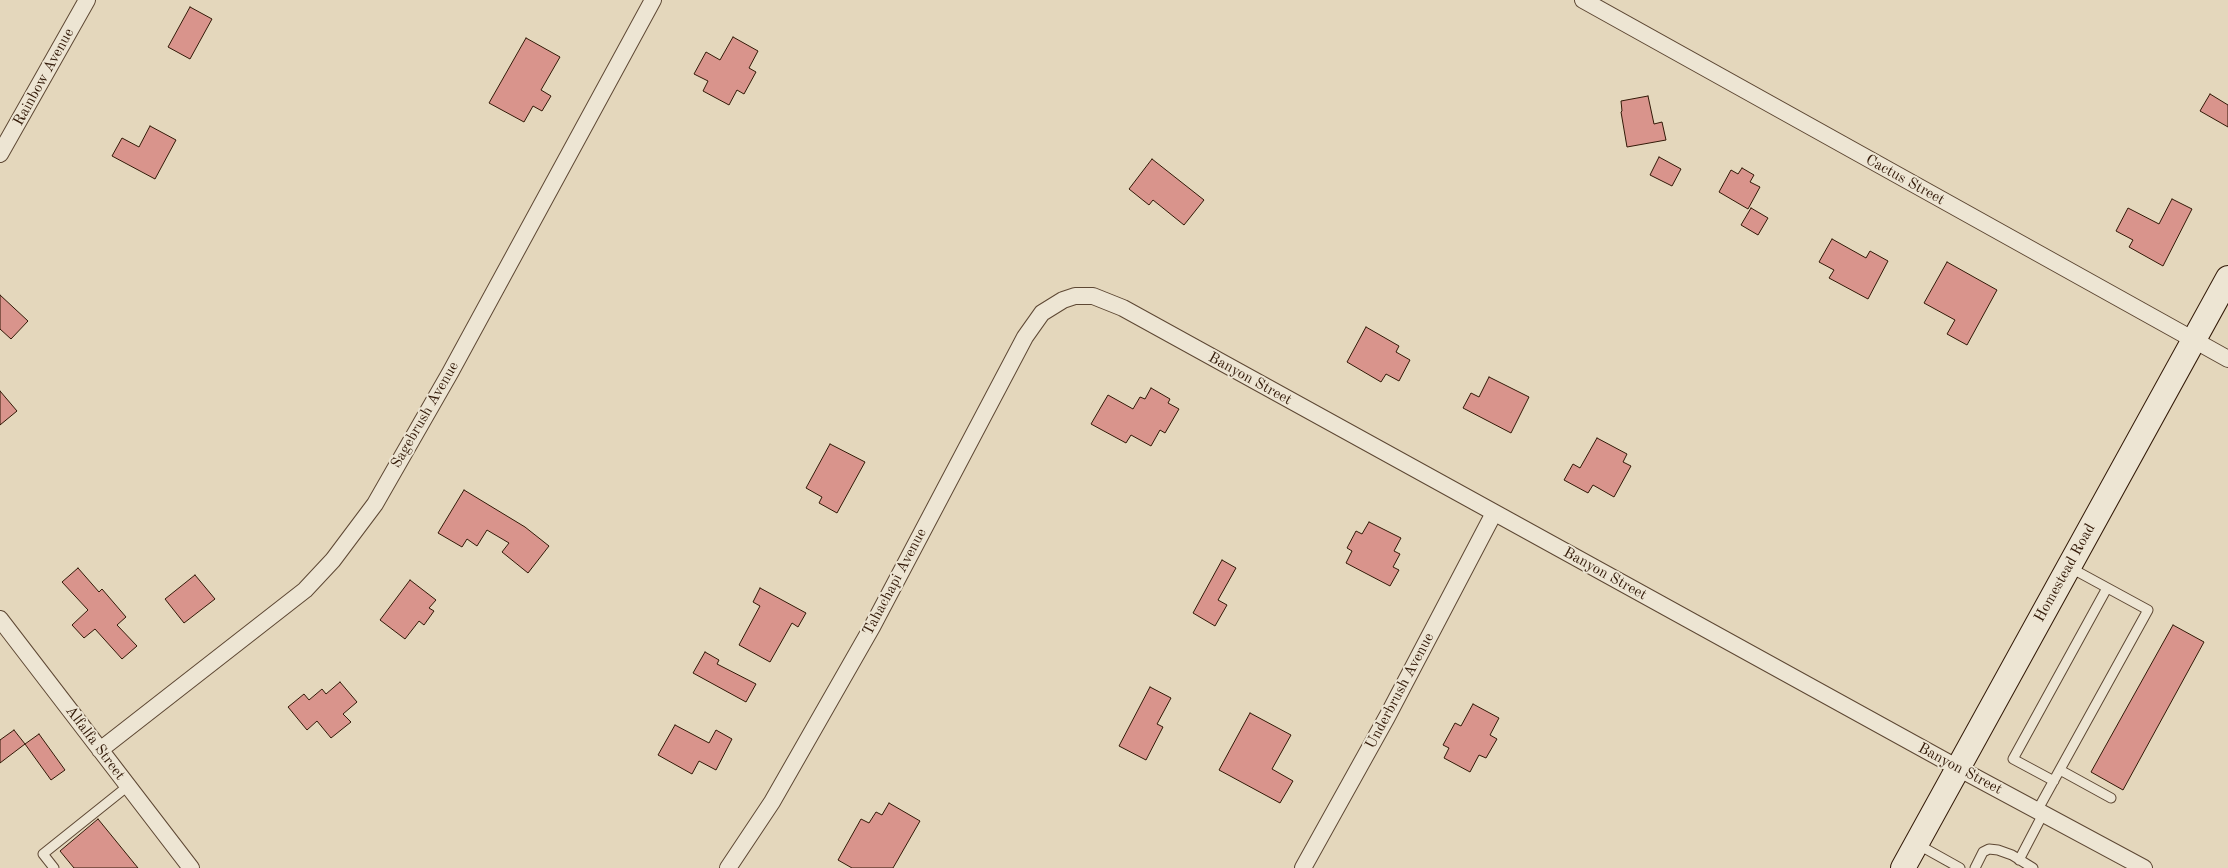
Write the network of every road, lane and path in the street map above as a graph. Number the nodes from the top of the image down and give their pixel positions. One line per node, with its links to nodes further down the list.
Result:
1 (86, 0): 4 (street, Rainbow Avenue)
2 (653, 0): 13 (street, Sagebrush Avenue)
3 (1583, 0): 7 (street, Cactus Street)
4 (0, 154)
5 (2228, 278): 7 (main road, Homestead Road)
6 (1063, 300): 9 (street, Banyon Street); 24 (street, Tahachapi Avenue)
7 (2194, 340): 8 (street, Cactus Street); 10 (main road, Homestead Road)
8 (2228, 359)
9 (1494, 513): 14 (street, Banyon Street); 25 (street, Underbrush Avenue)
10 (2069, 567): 11 (lane); 14 (main road, Homestead Road)
11 (2107, 588): 15 (lane); 16 (lane)
12 (0, 619): 13 (street, Alfalfa Street)
13 (100, 750): 17 (street, Alfalfa Street)
14 (1958, 768): 19 (street, Banyon Street); 20 (main road, Homestead Road)
15 (2060, 770): 16 (lane); 18 (lane)
16 (2054, 781): 19 (lane)
17 (128, 786): 22 (lane); 23 (street, Alfalfa Street)
18 (2111, 798)
19 (2040, 812): 21 (lane); 30 (street, Banyon Street)
20 (1917, 843): 26 (main road, Homestead Road); 27 (lane)
21 (2019, 860): 28 (lane); 29 (lane)
22 (54, 868)
23 (191, 868)
24 (728, 868)
25 (1303, 868)
26 (1903, 868)
27 (1960, 868)
28 (1975, 868)
29 (2034, 868)
30 (2144, 868)

